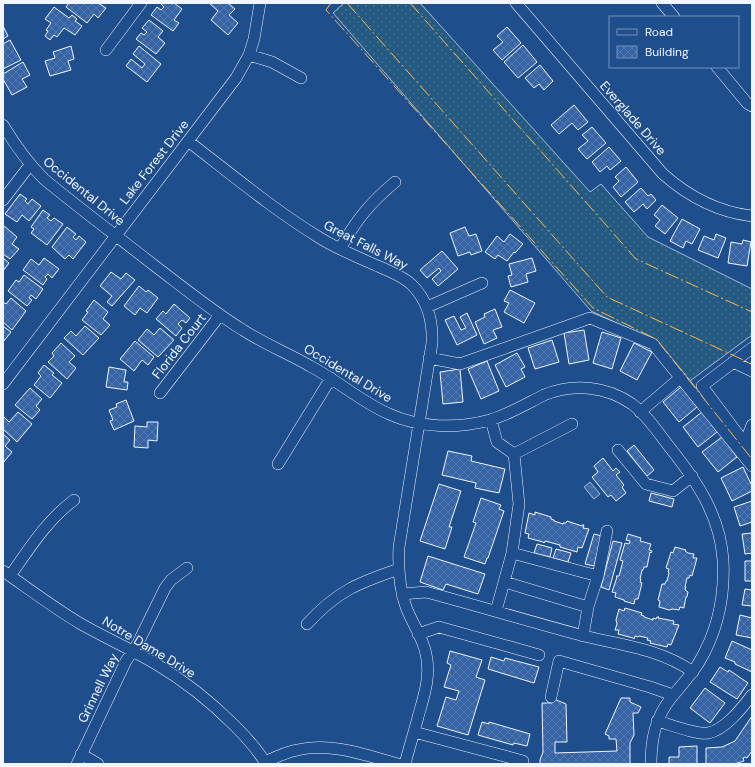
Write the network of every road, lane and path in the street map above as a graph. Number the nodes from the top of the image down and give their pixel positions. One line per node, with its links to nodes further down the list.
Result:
1 (141, 3): 6 (street)
2 (260, 3): 7 (street, Lake Forest Drive)
3 (516, 3): 16 (street, Everglade Drive)
4 (662, 3): 5 (street)
5 (673, 16)
6 (106, 50)
7 (249, 55): 9 (street); 12 (street, Lake Forest Drive)
8 (718, 68): 10 (street)
9 (302, 78)
10 (752, 106)
11 (3, 125): 13 (street, Occidental Drive)
12 (188, 141): 17 (street, Lake Forest Drive); 18 (street, Great Falls Way)
13 (30, 165): 15 (street); 17 (street, Occidental Drive)
14 (395, 182): 18 (street)
15 (3, 200)
16 (752, 216)
17 (115, 236): 21 (street, Occidental Drive); 28 (street, Lake Forest Drive)
18 (340, 249): 20 (street, Great Falls Way)
19 (482, 283): 20 (street)
20 (427, 307): 23 (street, Great Falls Way)
21 (220, 315): 26 (street, Occidental Drive); 29 (street, Florida Court)
22 (752, 348): 24 (street)
23 (429, 358): 27 (street); 32 (street, Great Falls Way)
24 (733, 362): 25 (street); 35 (street)
25 (752, 371)
26 (331, 378): 32 (street, Occidental Drive); 39 (street)
27 (680, 378): 30 (street); 40 (street)
28 (3, 384)
29 (160, 393)
30 (640, 412): 31 (street, Occidental Drive); 41 (street, Occidental Drive)
31 (491, 420): 32 (street, Occidental Drive); 38 (street)
32 (419, 423): 46 (street, Great Falls Way)
33 (572, 424): 38 (street)
34 (752, 426): 35 (street)
35 (745, 443): 37 (street)
36 (618, 450): 41 (street)
37 (752, 453)
38 (514, 454): 44 (street)
39 (278, 464)
40 (752, 466)
41 (692, 476): 58 (street, Occidental Drive)
42 (74, 500): 47 (street)
43 (607, 531): 48 (street)
44 (512, 553): 48 (street); 49 (street)
45 (187, 568): 56 (street, Grinnell Way)
46 (399, 569): 50 (street, Great Falls Way); 53 (street)
47 (6, 573): 56 (street, Notre Dame Drive)
48 (598, 576): 51 (street)
49 (505, 582): 51 (street); 52 (street)
50 (402, 594): 52 (street); 54 (street, Great Falls Way)
51 (588, 607): 55 (street)
52 (496, 611): 55 (street)
53 (307, 624)
54 (418, 634): 57 (street); 63 (street, Great Falls Way)
55 (583, 636): 58 (street)
56 (133, 652): 64 (street, Grinnell Way); 66 (street, Notre Dame Drive)
57 (540, 655)
58 (693, 672): 59 (street, Occidental Drive)
59 (673, 695): 61 (street); 62 (street, Occidental Drive)
60 (752, 695): 62 (street)
61 (551, 698)
62 (657, 721): 70 (street, Occidental Drive)
63 (414, 732): 65 (street); 69 (street, Great Falls Way)
64 (79, 759): 67 (street)
65 (523, 761)
66 (266, 763): 68 (street)
67 (98, 764)
68 (398, 764)
69 (405, 764)
70 (651, 764)

